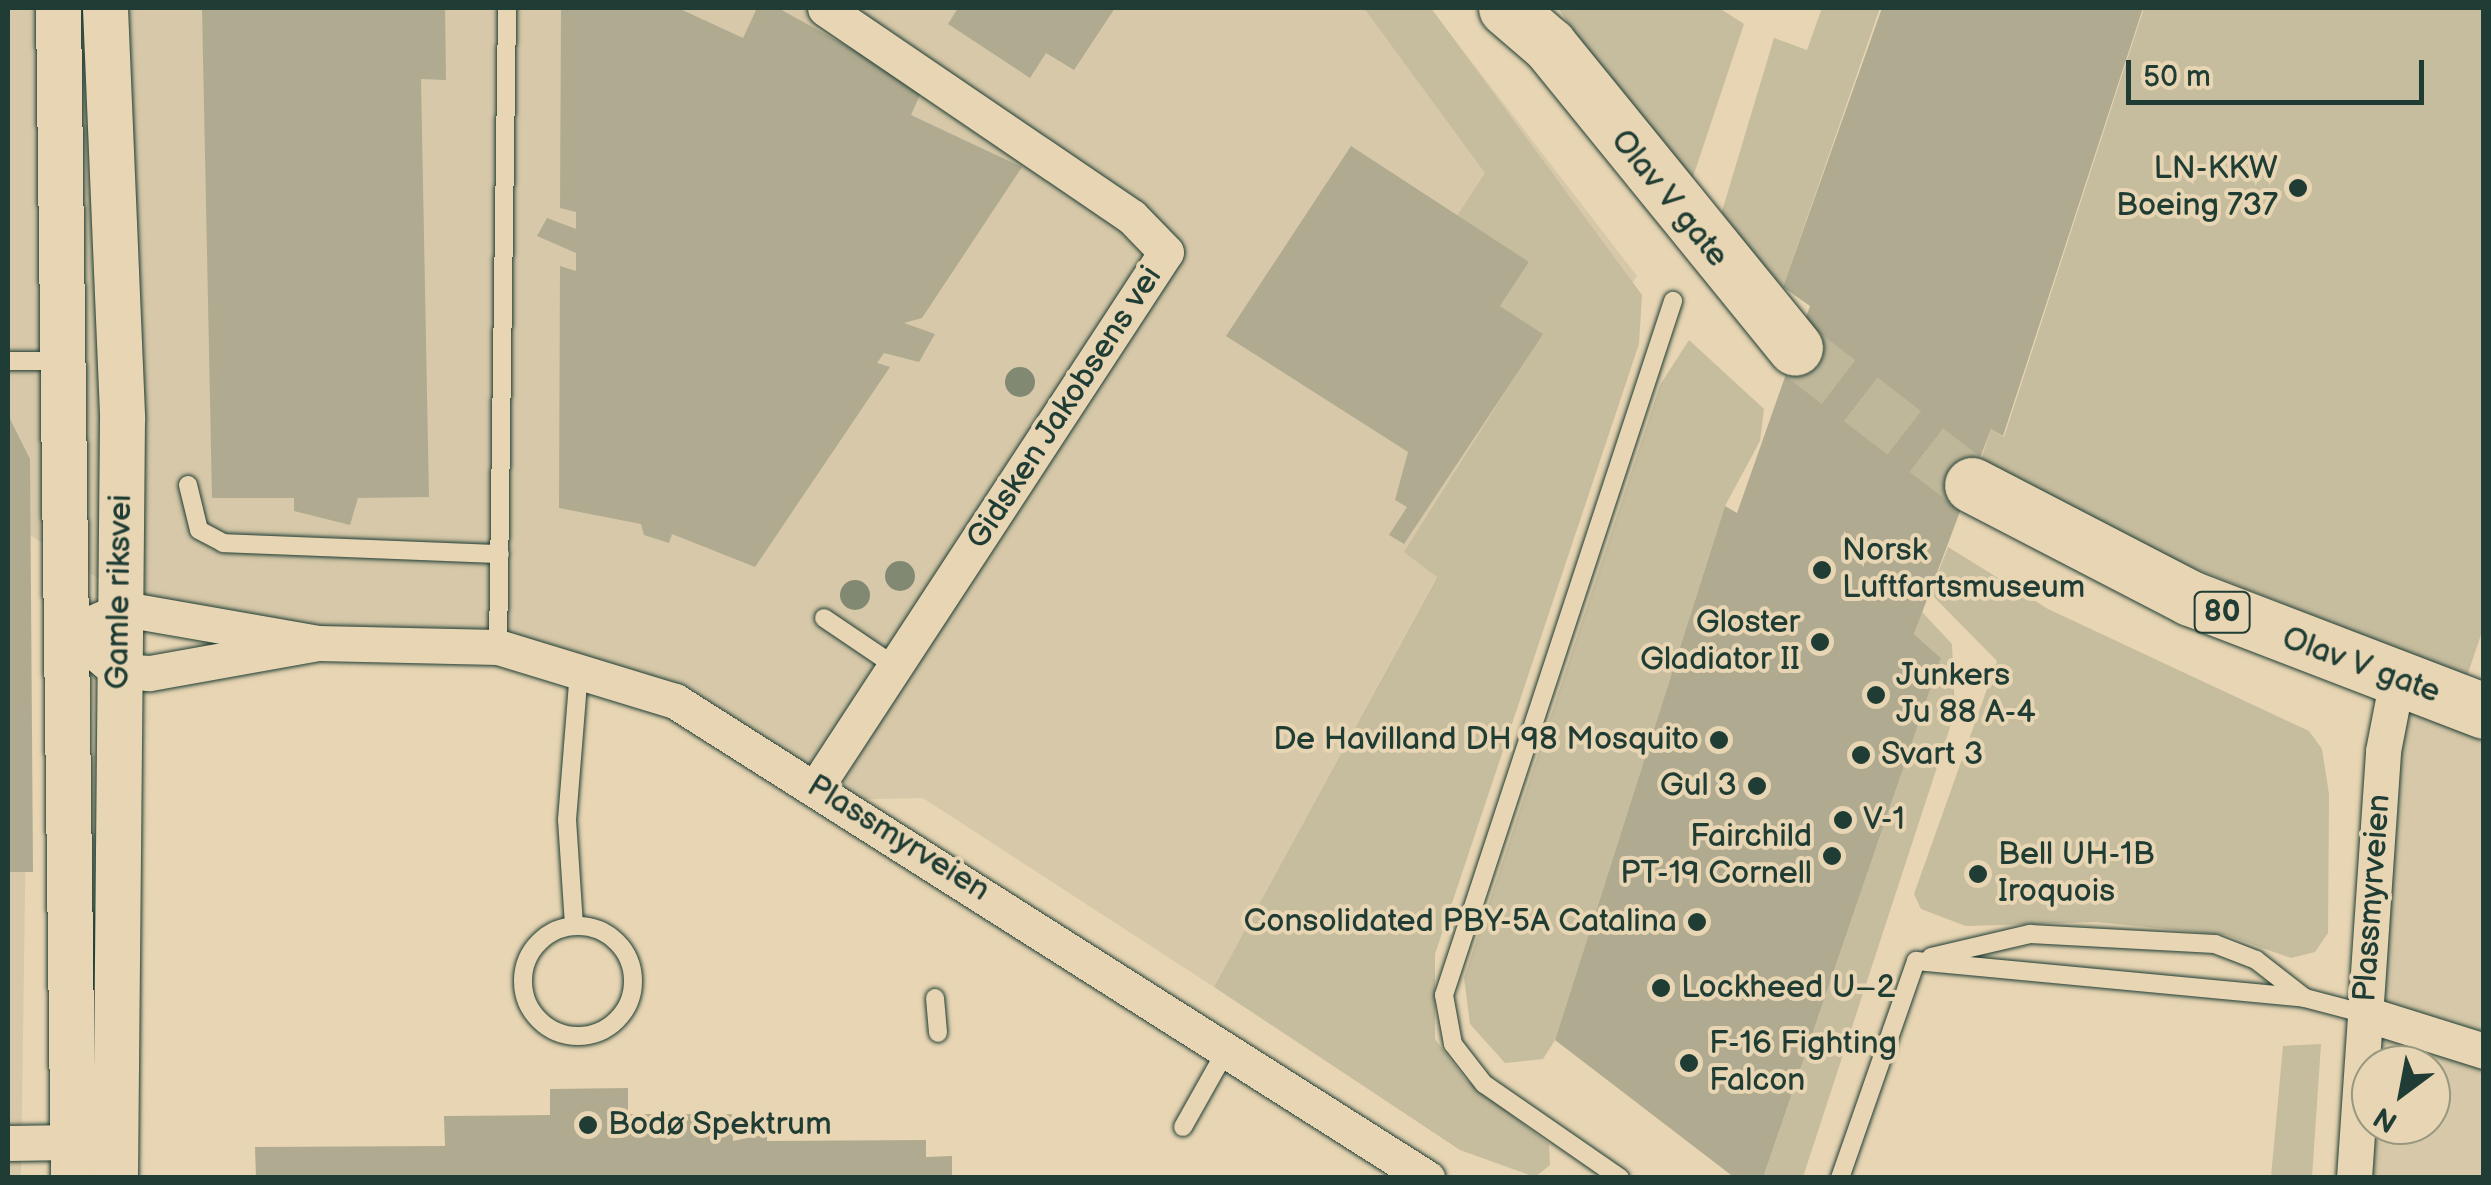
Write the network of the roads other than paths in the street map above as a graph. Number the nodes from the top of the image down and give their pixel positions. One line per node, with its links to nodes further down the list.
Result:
1 (58, 8): 9 (street, Gamle riksvei)
2 (105, 8): 14 (street, Gamle riksvei)
3 (507, 8): 13 (lane)
4 (825, 8): 19 (street, Gidsken Jakobsens vei)
5 (1506, 8): 6 (highway, Olav V gate)
6 (1540, 26): 8 (highway, Olav V gate)
7 (1673, 301): 38 (lane)
8 (1795, 348)
9 (64, 360): 10 (lane); 16 (street, Gamle riksvei)
10 (8, 361)
11 (1972, 485): 22 (highway, Olav V gate / 80)
12 (188, 486): 13 (lane)
13 (500, 554): 18 (lane)
14 (124, 609): 16 (street); 17 (street, Plassmyrveien); 20 (street, Gamle riksvei)
15 (824, 618): 19 (lane)
16 (71, 632): 20 (street); 35 (street, Gamle riksvei)
17 (318, 642): 18 (street, Plassmyrveien); 20 (street, Plassmyrveien)
18 (498, 647): 21 (street, Plassmyrveien)
19 (895, 666): 24 (street, Gidsken Jakobsens vei)
20 (117, 671): 36 (street, Gamle riksvei)
21 (579, 672): 24 (street, Plassmyrveien); 25 (lane)
22 (2398, 679): 23 (highway, Olav V gate / 80); 29 (street, Plassmyrveien)
23 (2484, 711)
24 (816, 786): 31 (street, Plassmyrveien)
25 (574, 925): 25 (lane)
26 (1916, 961): 28 (lane); 28 (lane); 39 (lane)
27 (935, 998): 30 (lane)
28 (2305, 998): 29 (lane)
29 (2366, 1014): 32 (street); 40 (street, Plassmyrveien)
30 (938, 1033)
31 (1228, 1047): 33 (lane); 37 (street, Plassmyrveien)
32 (2484, 1051)
33 (1183, 1127)
34 (8, 1142): 35 (street)
35 (72, 1160)
36 (115, 1178)
37 (1426, 1178)
38 (1620, 1178)
39 (1840, 1178)
40 (2354, 1178)

